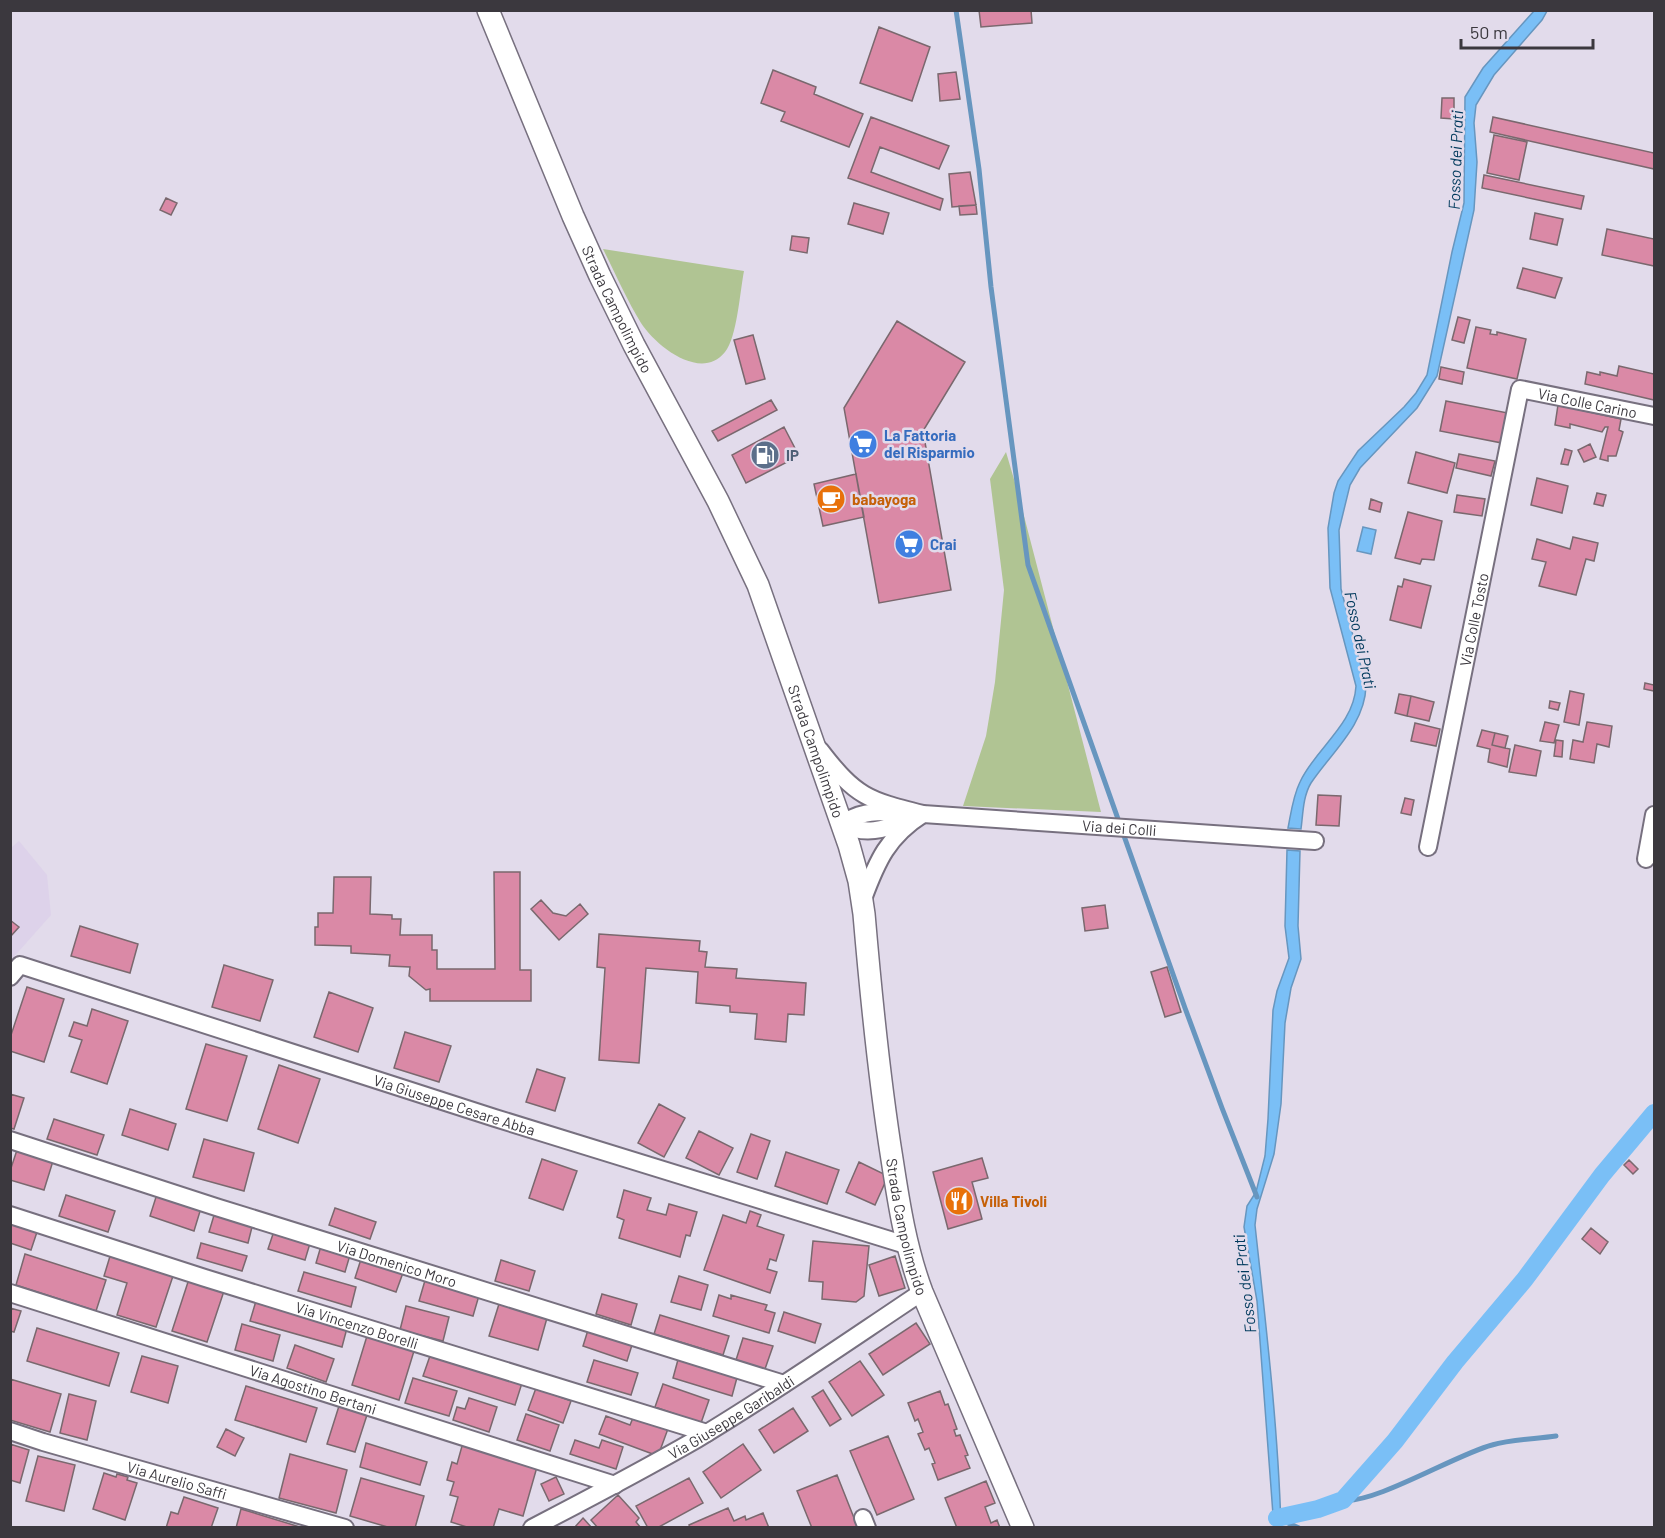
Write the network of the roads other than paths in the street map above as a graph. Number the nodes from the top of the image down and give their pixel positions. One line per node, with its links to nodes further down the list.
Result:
1 (488, 10): 4 (street, Strada Campolimpido)
2 (1520, 389): 3 (street, Via Colle Carino); 9 (street, Via Colle Tosto)
3 (1654, 416)
4 (813, 742): 5 (street, Via dei Colli); 7 (street, Strada Campolimpido)
5 (923, 814): 7 (street, Via dei Colli); 8 (street, Via dei Colli); 11 (street)
6 (1654, 815): 10 (street)
7 (842, 825): 11 (street, Strada Campolimpido)
8 (1315, 841)
9 (1428, 847)
10 (1646, 859)
11 (863, 898): 15 (street, Strada Campolimpido)
12 (10, 977): 15 (street, Via Giuseppe Cesare Abba)
13 (10, 1140): 18 (street, Via Domenico Moro)
14 (10, 1215): 20 (street, Via Vincenzo Borelli)
15 (906, 1245): 16 (street, Strada Campolimpido)
16 (922, 1292): 18 (street, Via Giuseppe Garibaldi); 24 (street, Strada Campolimpido)
17 (10, 1293): 21 (street, Via Agostino Bertani)
18 (784, 1384): 20 (street, Via Giuseppe Garibaldi)
19 (10, 1431): 22 (street, Via Aurelio Saffi)
20 (707, 1432): 21 (street, Via Giuseppe Garibaldi)
21 (615, 1485): 23 (street, Via Giuseppe Garibaldi)
22 (345, 1527)
23 (533, 1527)
24 (1023, 1527)

